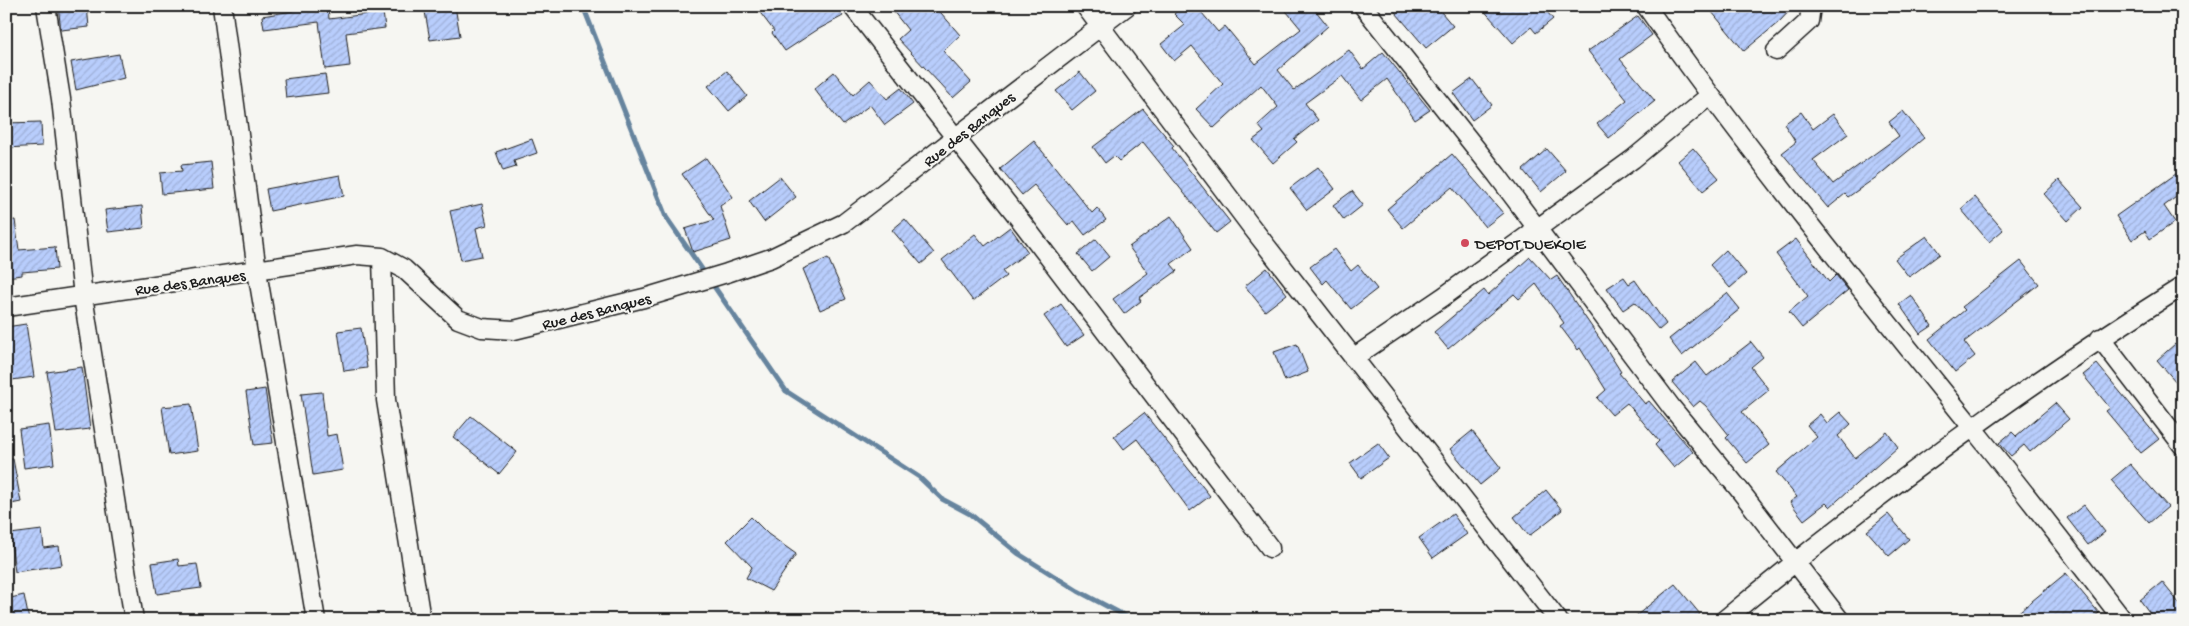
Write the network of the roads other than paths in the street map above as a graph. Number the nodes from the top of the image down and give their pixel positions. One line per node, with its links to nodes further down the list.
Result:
1 (46, 6): 17 (street)
2 (222, 6): 15 (street)
3 (852, 6): 12 (street)
4 (1085, 6): 9 (street)
5 (1127, 6): 9 (street, Rue des Banques)
6 (1363, 6): 13 (street)
7 (1646, 6): 11 (street)
8 (1812, 6): 10 (street)
9 (1101, 26): 12 (street, Rue des Banques); 20 (street)
10 (1776, 51)
11 (1709, 96): 13 (street); 21 (street)
12 (956, 138): 14 (street, Rue des Banques); 23 (street)
13 (1536, 227): 20 (street); 24 (street)
14 (382, 257): 15 (street, Rue des Banques); 27 (street)
15 (257, 271): 17 (street, Rue des Banques); 26 (street)
16 (2183, 286): 19 (street)
17 (83, 296): 18 (street, Rue des Banques); 25 (street)
18 (6, 308)
19 (2100, 338): 21 (street); 22 (street)
20 (1354, 358): 28 (street)
21 (1972, 427): 24 (street); 31 (street)
22 (2183, 446)
23 (1270, 548)
24 (1795, 561): 29 (street); 30 (street)
25 (134, 620)
26 (316, 620)
27 (421, 620)
28 (1558, 620)
29 (1724, 620)
30 (1840, 620)
31 (2124, 620)

